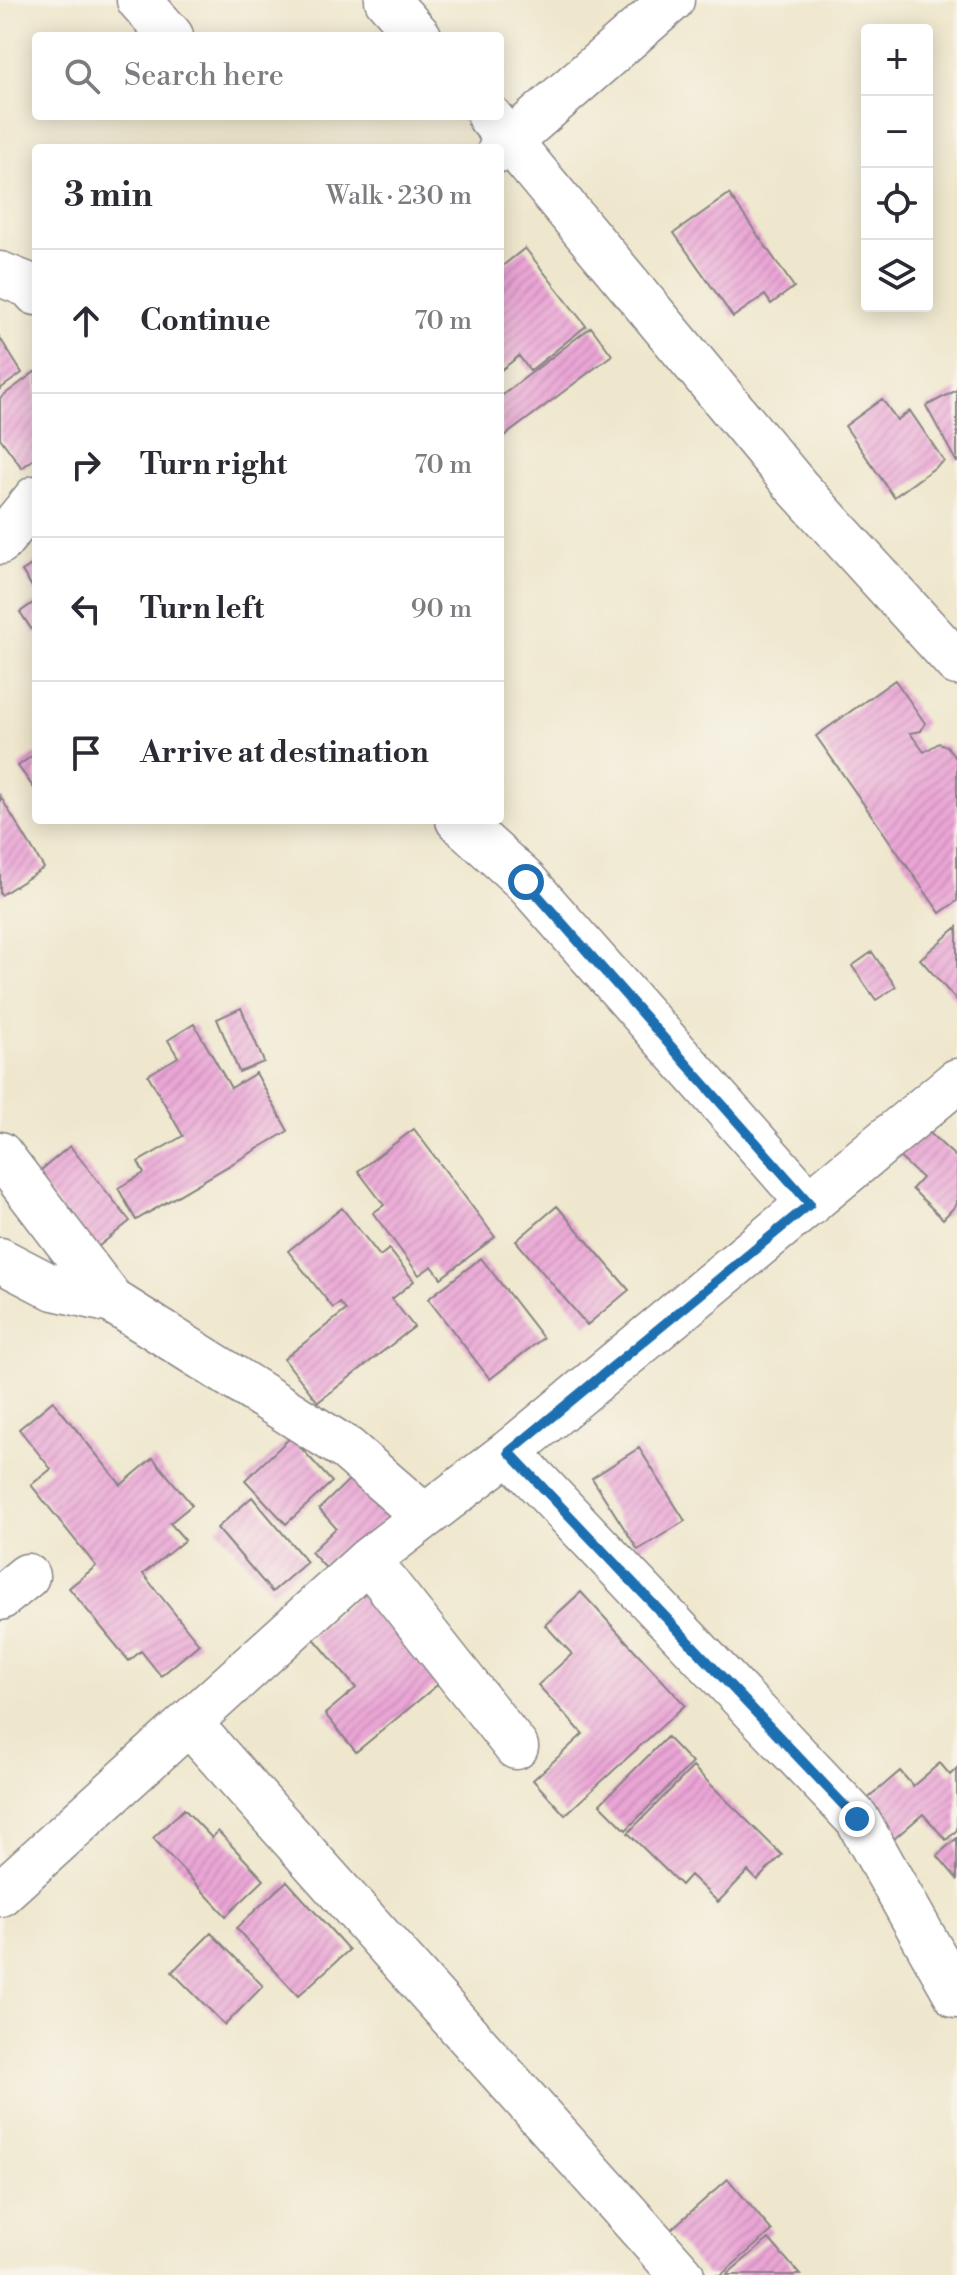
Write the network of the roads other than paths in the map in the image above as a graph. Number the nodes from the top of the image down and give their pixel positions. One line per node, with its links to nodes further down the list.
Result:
1 (139, 0): 4 (street)
2 (387, 0): 5 (street)
3 (672, 0): 6 (street)
4 (167, 32)
5 (415, 32)
6 (500, 136): 11 (street)
7 (0, 274): 8 (street)
8 (32, 287)
9 (32, 503): 10 (street)
10 (0, 542)
11 (957, 663)
12 (462, 824): 15 (street)
13 (957, 1081): 15 (street)
14 (0, 1154): 17 (street)
15 (810, 1204): 18 (street)
16 (0, 1260): 17 (street)
17 (112, 1301): 19 (street)
18 (509, 1452): 19 (street); 24 (street)
19 (424, 1516): 20 (street)
20 (368, 1560): 21 (street); 22 (street)
21 (189, 1723): 23 (street); 25 (street)
22 (516, 1747)
23 (4, 1879)
24 (957, 1996)
25 (682, 2275)

